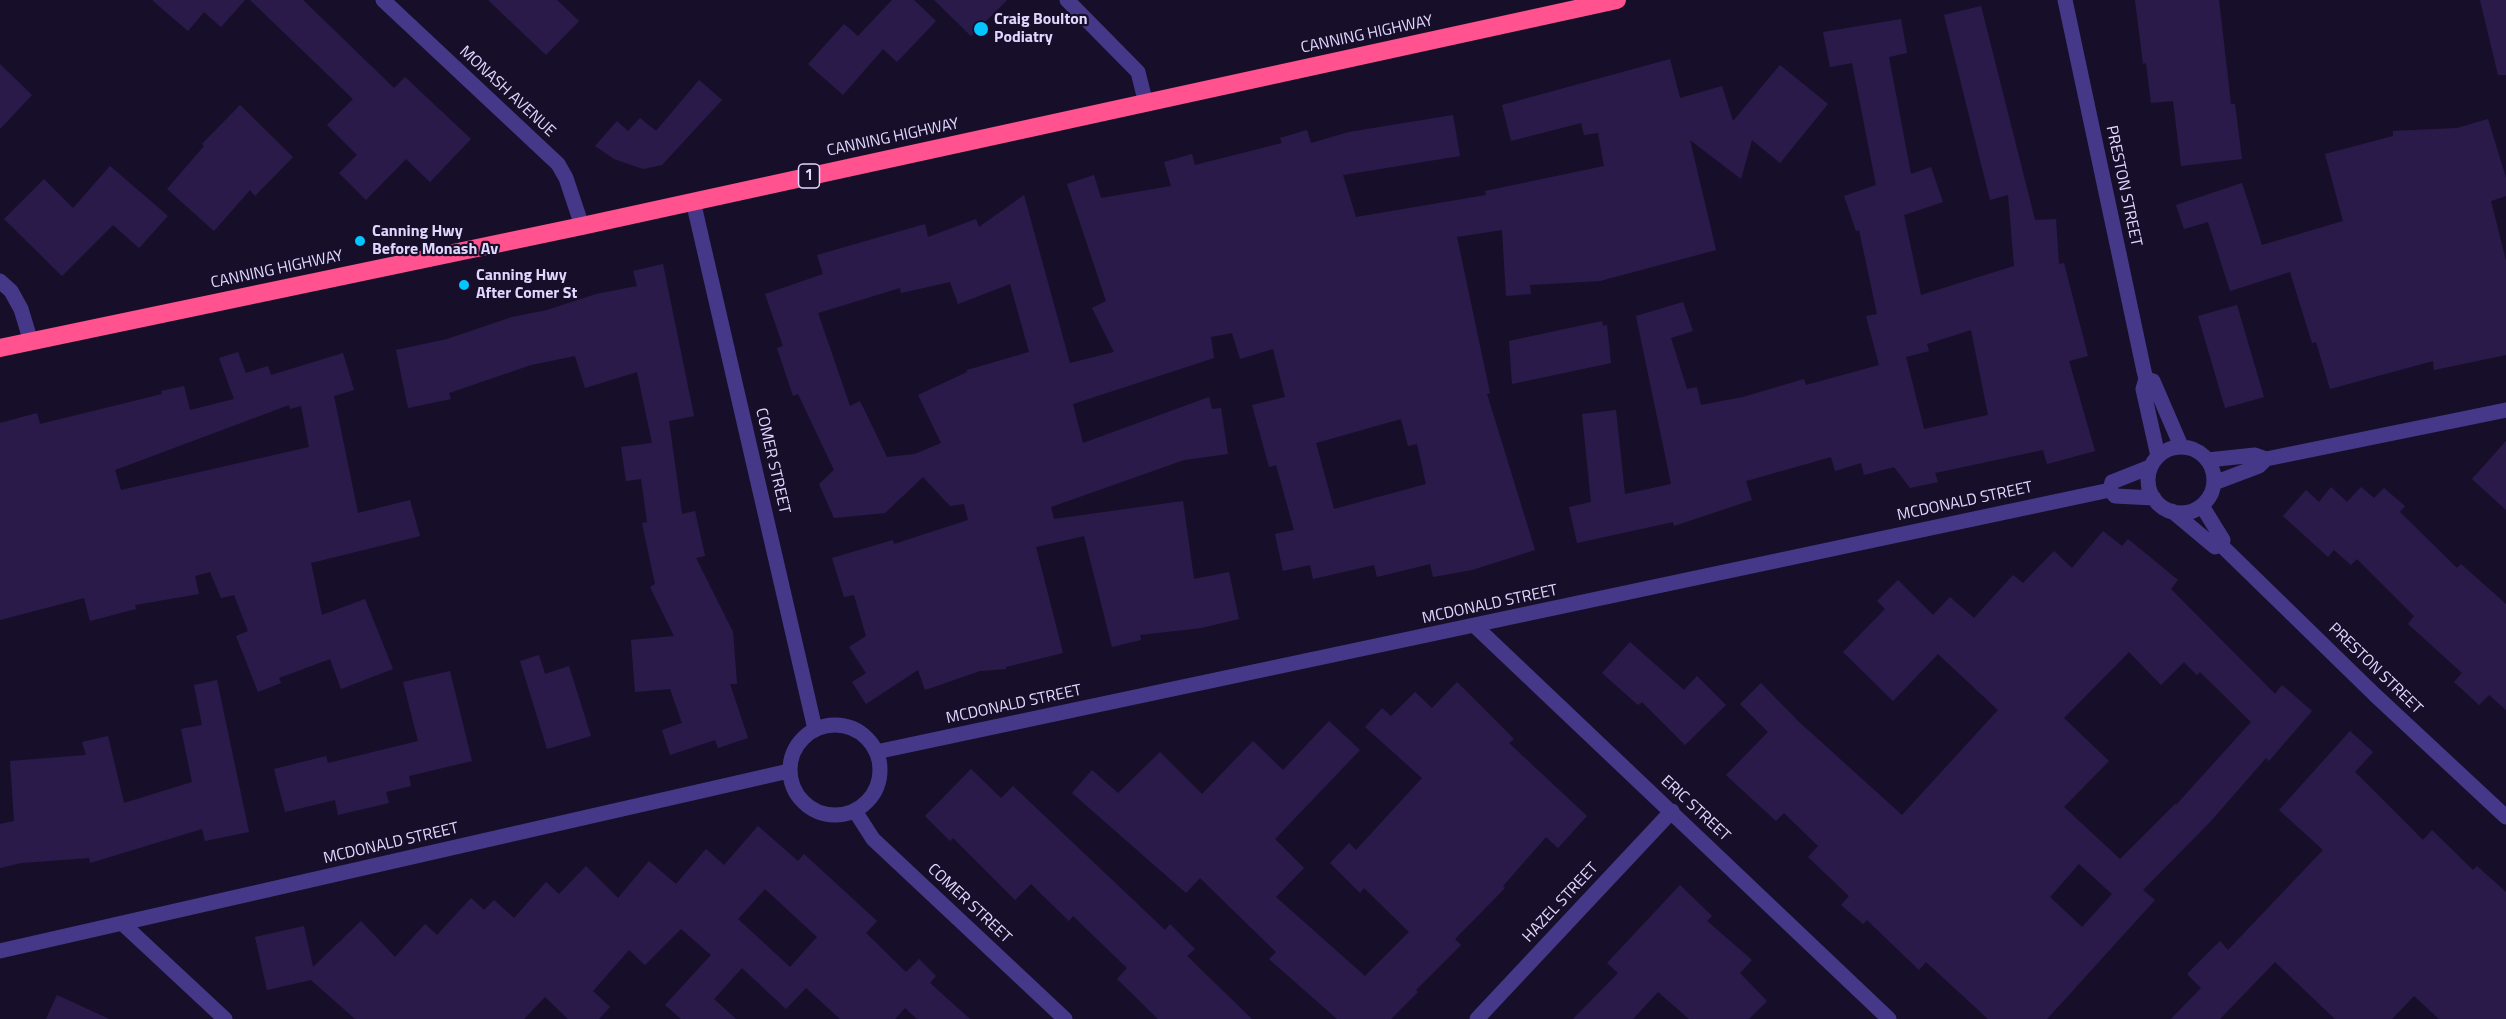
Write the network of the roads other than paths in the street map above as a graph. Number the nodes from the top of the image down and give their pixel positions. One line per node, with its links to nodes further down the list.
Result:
1 (383, 0): 7 (street, MONASH AVENUE)
2 (1067, 0): 5 (street)
3 (1617, 0): 5 (highway, CANNING HIGHWAY / 1)
4 (2065, 0): 11 (street, PRESTON STREET)
5 (1146, 104): 6 (highway, CANNING HIGHWAY / 1)
6 (693, 201): 7 (highway, CANNING HIGHWAY / 1); 24 (street, COMER STREET)
7 (582, 226): 9 (highway, CANNING HIGHWAY / 1)
8 (0, 281): 9 (street)
9 (31, 342): 10 (highway, CANNING HIGHWAY / 1)
10 (0, 348)
11 (2146, 379): 13 (street, PRESTON STREET); 16 (street, PRESTON STREET)
12 (2506, 410): 14 (street)
13 (2181, 446): 15 (street); 16 (street)
14 (2266, 459): 15 (street); 17 (street)
15 (2208, 460): 17 (street)
16 (2154, 462): 18 (street, MCDONALD STREET); 19 (street)
17 (2214, 483): 20 (street)
18 (2110, 490): 19 (street, MCDONALD STREET); 23 (street, MCDONALD STREET)
19 (2154, 498): 21 (street)
20 (2202, 506): 21 (street); 22 (street, PRESTON STREET)
21 (2172, 511): 22 (street, PRESTON STREET)
22 (2221, 545): 29 (street, PRESTON STREET)
23 (1475, 626): 25 (street, MCDONALD STREET); 28 (street, ERIC STREET)
24 (815, 729): 25 (street); 26 (street)
25 (876, 752): 27 (street)
26 (789, 771): 27 (street); 30 (street, MCDONALD STREET)
27 (855, 811): 33 (street, COMER STREET)
28 (1672, 811): 34 (street, HAZEL STREET); 35 (street, ERIC STREET)
29 (2506, 817)
30 (123, 924): 31 (street, MCDONALD STREET); 32 (street)
31 (0, 951)
32 (225, 1019)
33 (1065, 1019)
34 (1477, 1019)
35 (1889, 1019)

